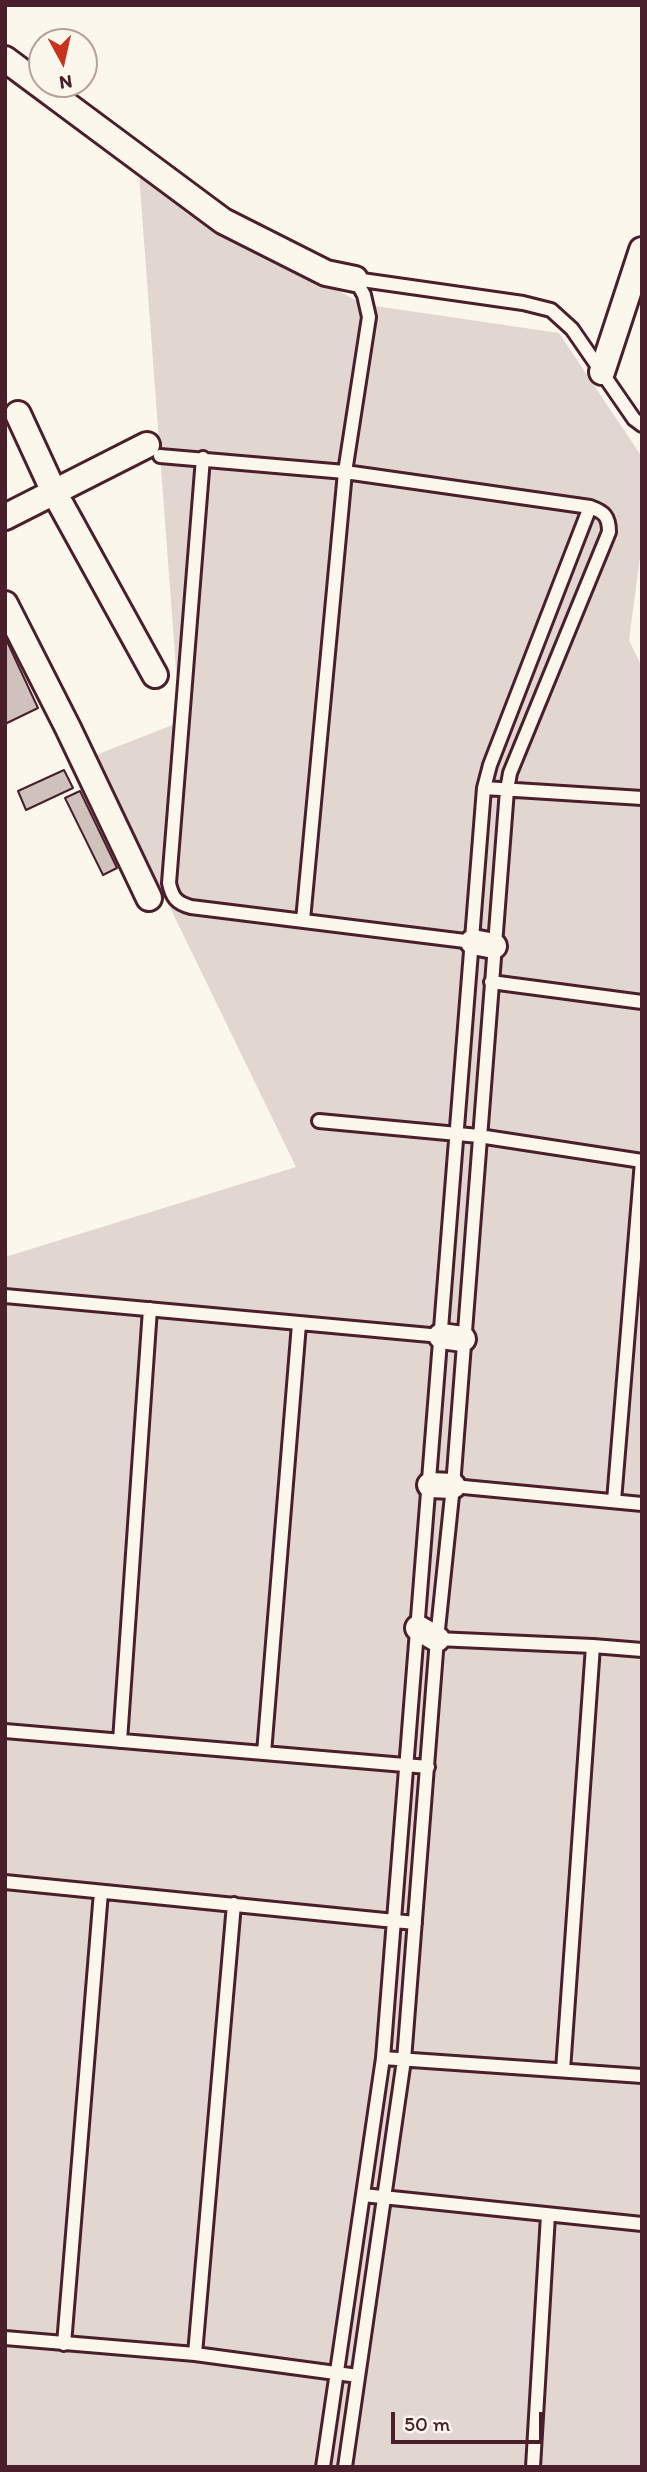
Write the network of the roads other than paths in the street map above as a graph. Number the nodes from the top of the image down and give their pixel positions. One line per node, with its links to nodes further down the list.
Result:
1 (5, 58): 3 (street)
2 (642, 250): 4 (street)
3 (355, 279): 4 (lane); 9 (lane)
4 (601, 372): 6 (lane)
5 (18, 414): 10 (street)
6 (642, 425)
7 (153, 450): 8 (lane); 10 (street)
8 (203, 458): 9 (lane); 19 (lane)
9 (345, 472): 11 (lane); 19 (lane)
10 (54, 492): 12 (street); 14 (street)
11 (590, 506): 15 (lane); 16 (lane)
12 (5, 517)
13 (5, 604): 18 (street)
14 (155, 675)
15 (484, 788): 16 (lane); 20 (lane)
16 (507, 790): 17 (lane); 20 (lane)
17 (642, 798)
18 (149, 898)
19 (303, 920): 20 (lane)
20 (484, 944): 21 (lane); 24 (lane)
21 (491, 982): 22 (lane); 25 (lane)
22 (642, 1002)
23 (319, 1121): 24 (lane)
24 (457, 1134): 25 (lane); 29 (lane)
25 (479, 1136): 29 (lane); 31 (lane)
26 (5, 1296): 27 (lane)
27 (150, 1309): 28 (lane); 37 (lane)
28 (299, 1324): 29 (lane); 38 (lane)
29 (452, 1337): 30 (lane); 30 (lane)
30 (441, 1485): 31 (lane); 33 (lane); 33 (lane)
31 (614, 1501): 32 (lane)
32 (642, 1504)
33 (427, 1633): 34 (lane); 39 (lane); 40 (lane)
34 (593, 1646): 35 (lane); 48 (lane)
35 (642, 1650)
36 (5, 1731): 37 (lane)
37 (120, 1741): 38 (lane)
38 (264, 1753): 39 (lane)
39 (407, 1766): 40 (lane); 44 (lane)
40 (428, 1767): 45 (lane)
41 (5, 1882): 42 (lane)
42 (100, 1892): 43 (lane); 55 (lane)
43 (234, 1904): 44 (lane); 56 (lane)
44 (394, 1921): 45 (lane); 46 (lane)
45 (415, 1923): 47 (lane)
46 (383, 2058): 47 (lane); 50 (lane)
47 (404, 2060): 48 (lane); 51 (lane)
48 (563, 2070): 49 (lane)
49 (642, 2076)
50 (363, 2194): 51 (lane); 57 (lane)
51 (384, 2197): 52 (lane); 58 (lane)
52 (548, 2216): 53 (lane); 61 (lane)
53 (642, 2224)
54 (5, 2338): 55 (lane)
55 (64, 2344): 56 (lane)
56 (195, 2354): 57 (lane)
57 (336, 2373): 58 (lane); 59 (lane)
58 (358, 2376): 60 (lane)
59 (323, 2467)
60 (345, 2467)
61 (533, 2467)

